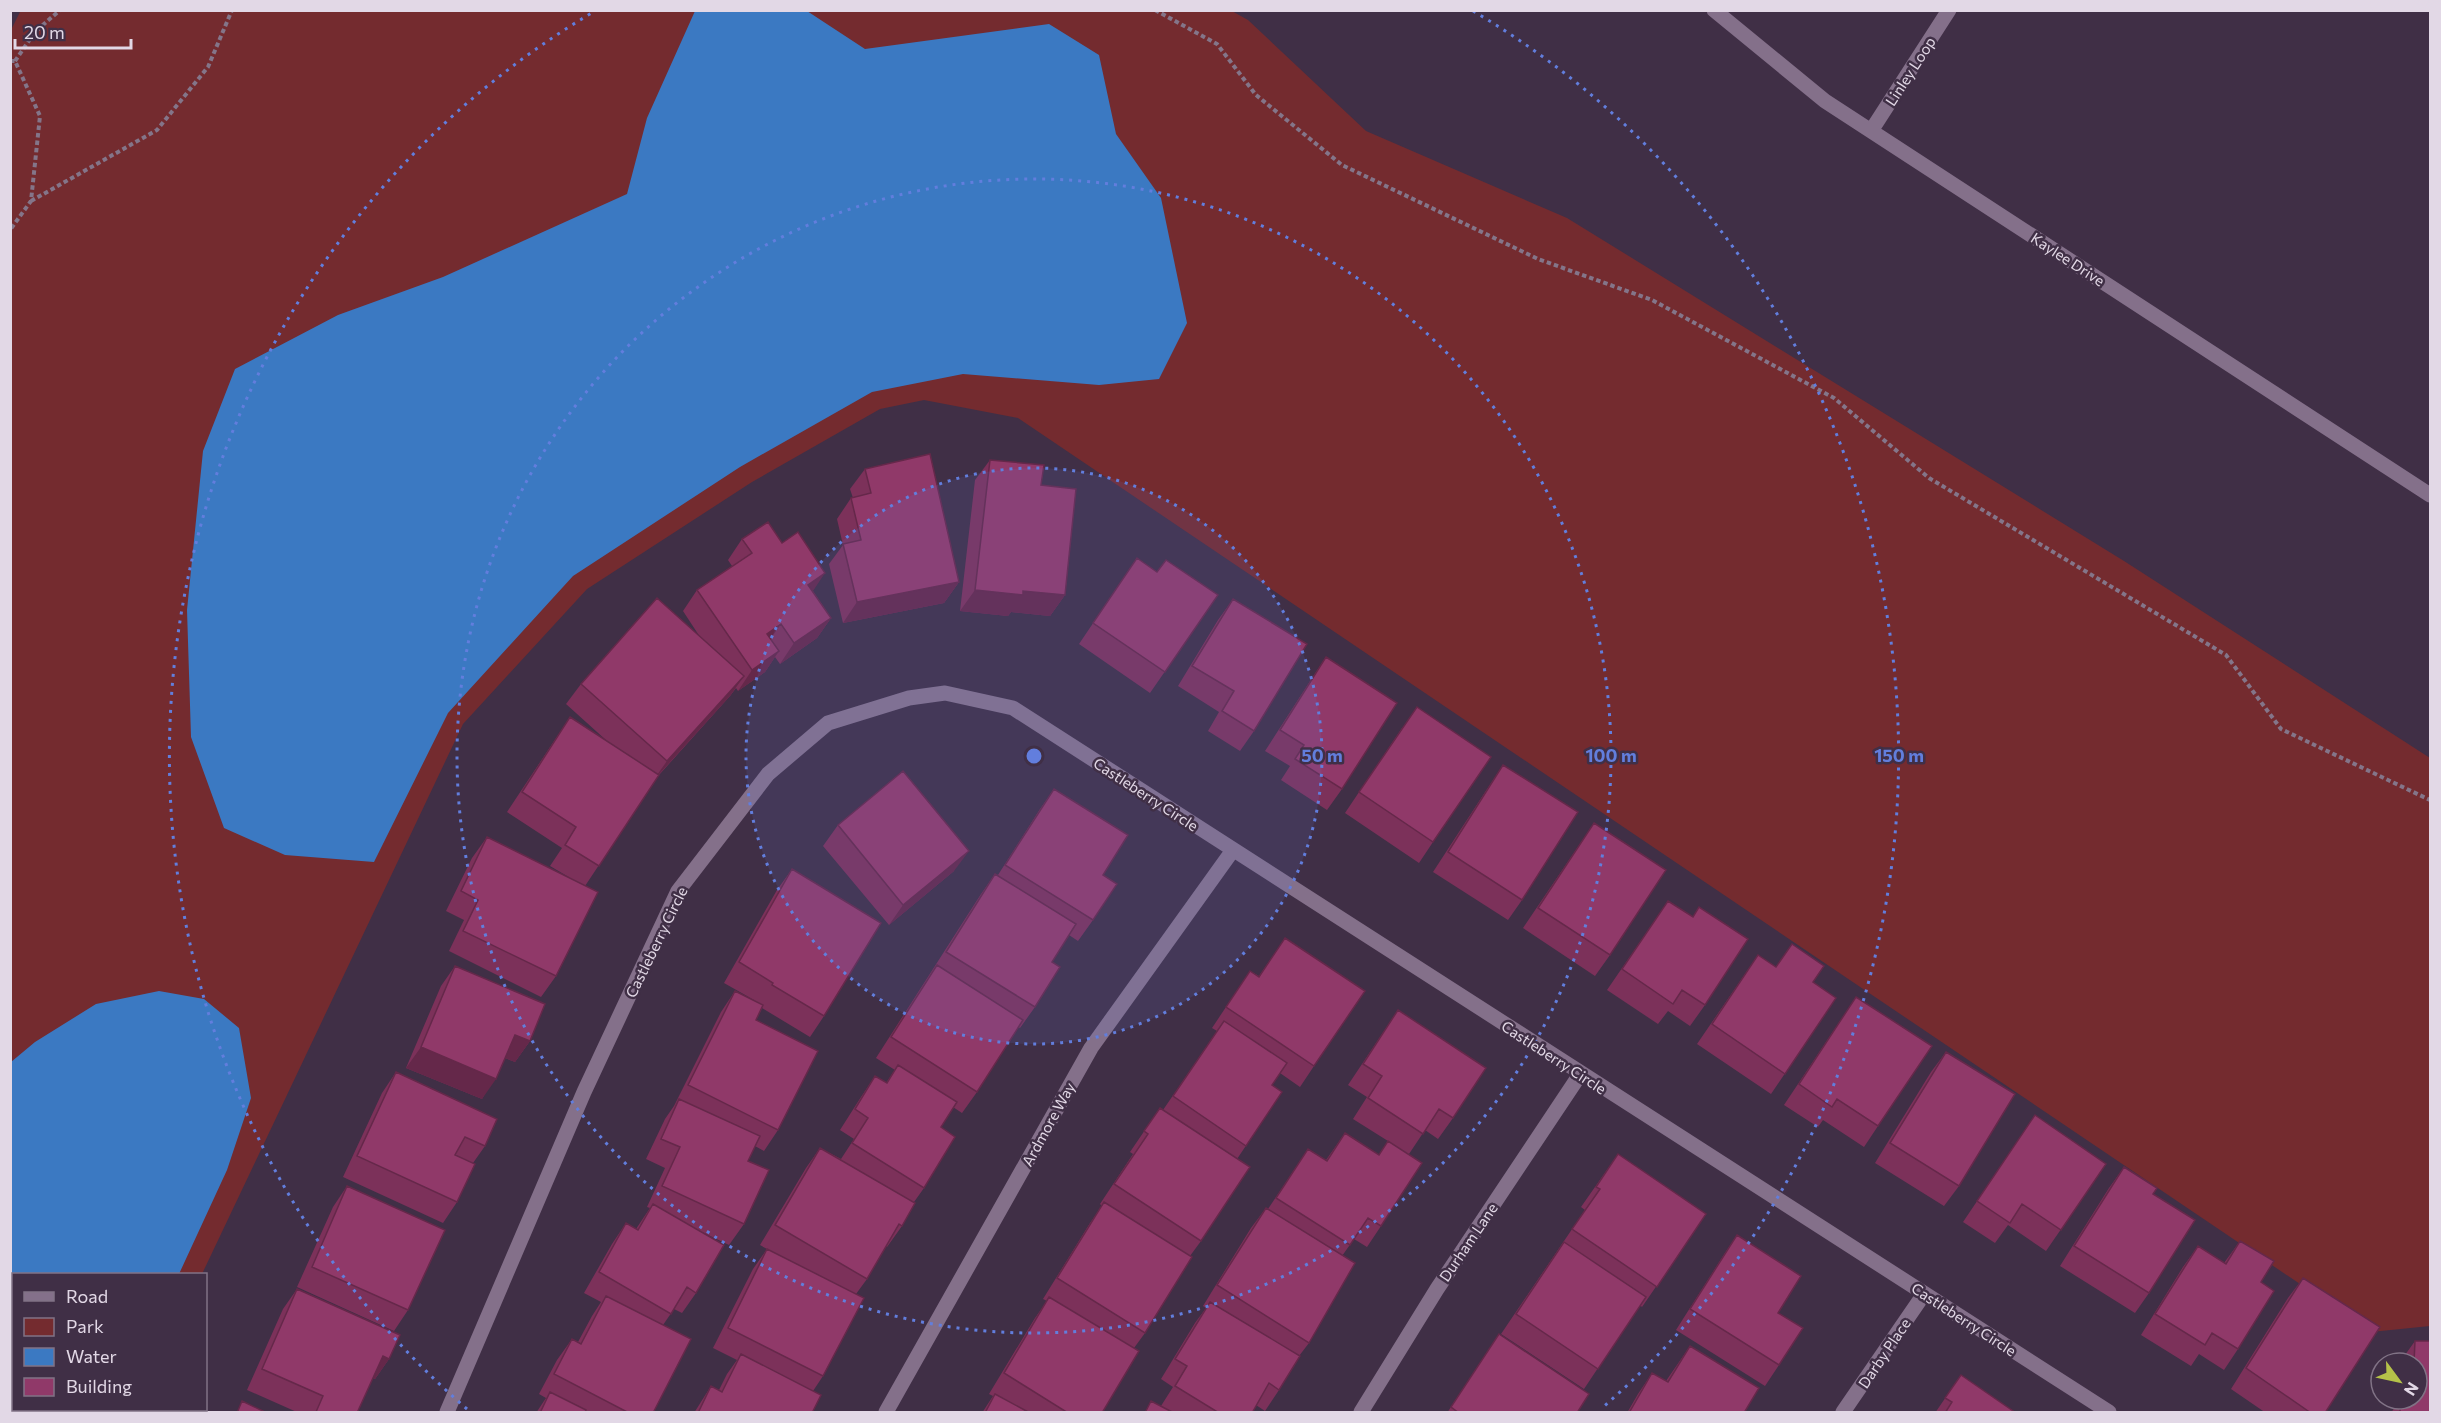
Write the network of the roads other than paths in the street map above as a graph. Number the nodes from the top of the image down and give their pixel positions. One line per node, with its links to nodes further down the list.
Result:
1 (1714, 10): 3 (street, Kaylee Drive)
2 (1949, 10): 3 (street, Linley Loop)
3 (1871, 131): 4 (street, Kaylee Drive)
4 (2430, 495)
5 (1233, 850): 6 (street, Castleberry Circle); 8 (street, Castleberry Circle); 9 (street, Ardmore Way)
6 (1581, 1073): 7 (street, Castleberry Circle); 10 (street, Durham Lane)
7 (1924, 1294): 11 (street, Darby Place); 12 (street, Castleberry Circle)
8 (447, 1413)
9 (886, 1413)
10 (1360, 1413)
11 (1843, 1413)
12 (2109, 1413)

